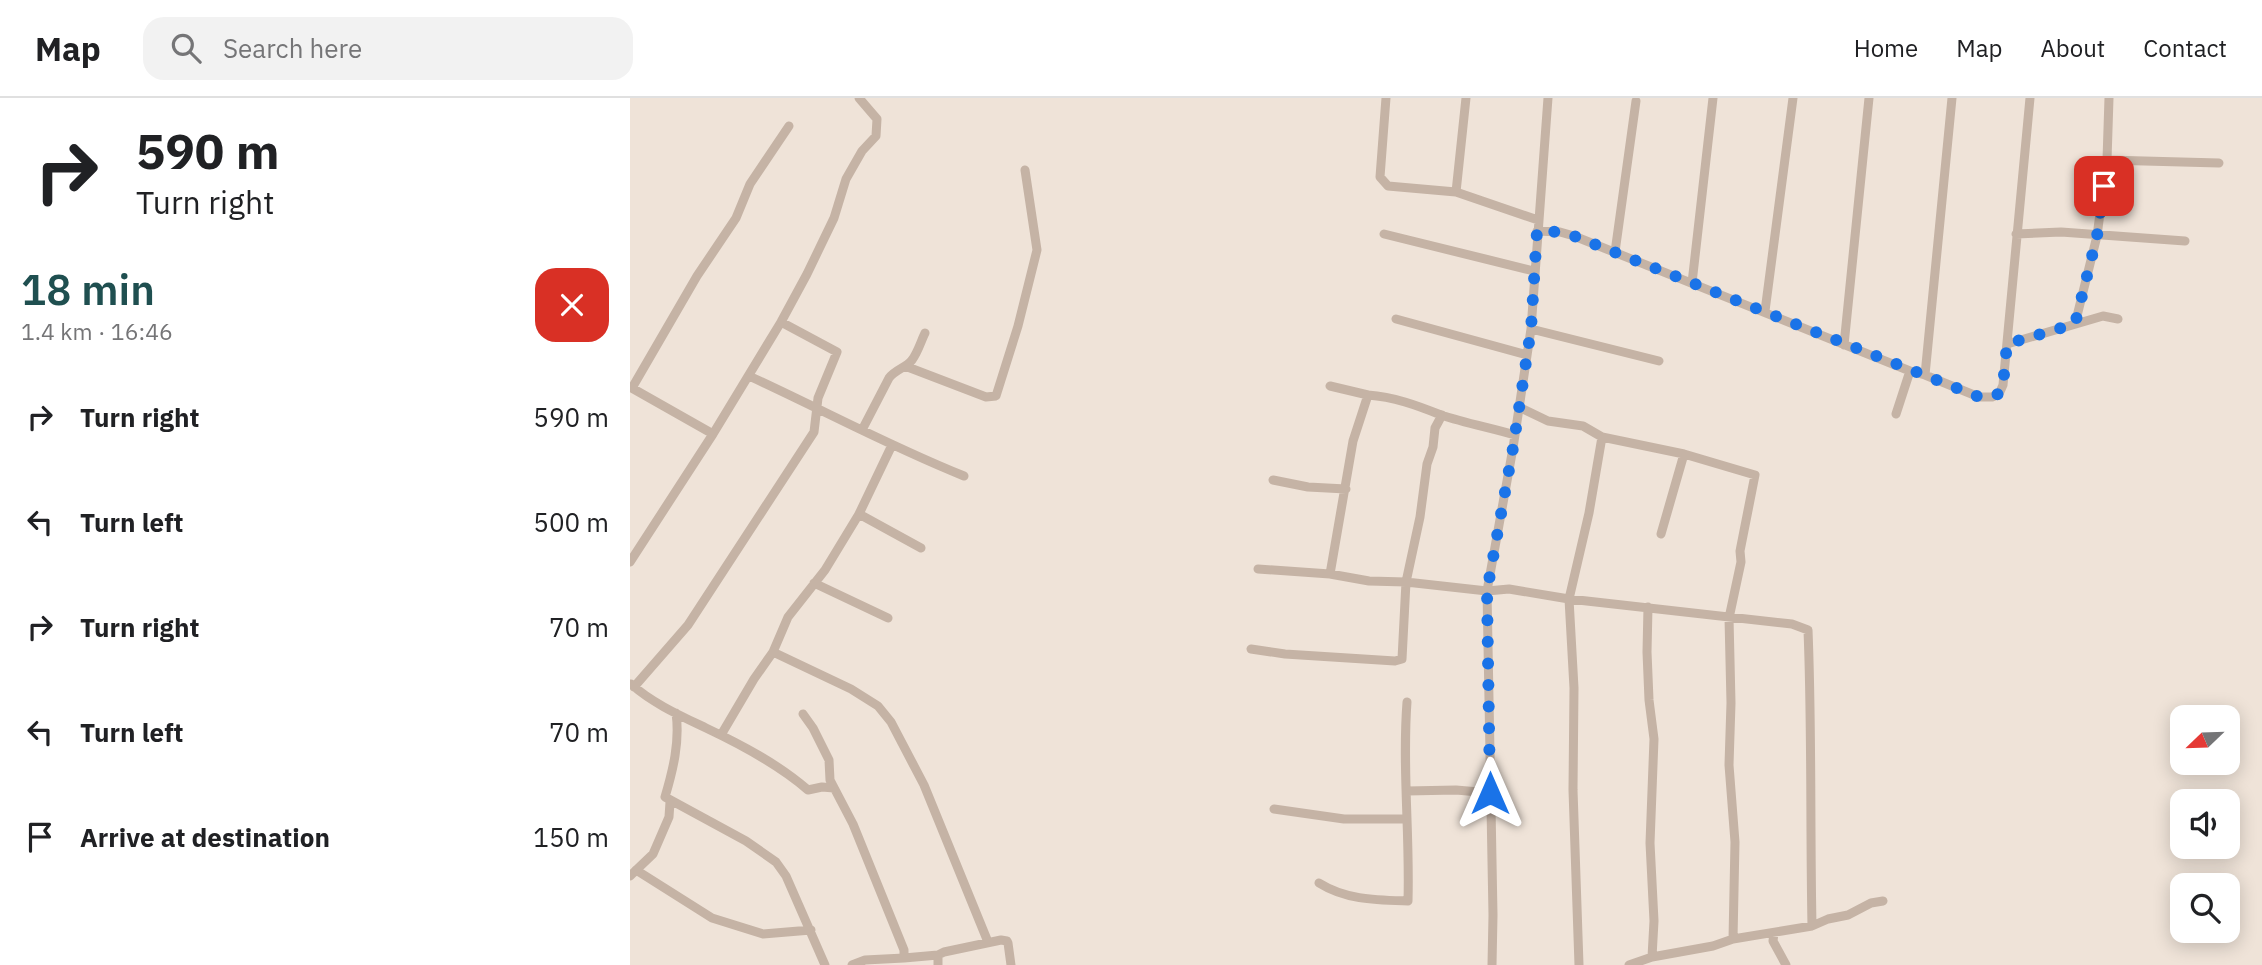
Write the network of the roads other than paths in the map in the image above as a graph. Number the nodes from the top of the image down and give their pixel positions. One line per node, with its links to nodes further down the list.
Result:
1 (859, 98): 29 (street)
2 (1386, 98): 16 (street)
3 (1466, 98): 16 (street)
4 (1548, 98): 17 (street)
5 (1713, 98): 25 (street)
6 (1793, 98): 26 (street)
7 (1869, 98): 34 (street)
8 (1952, 98): 39 (street)
9 (2030, 98): 20 (street)
10 (2109, 98): 13 (street)
11 (1636, 101): 23 (street)
12 (789, 126): 42 (street)
13 (2107, 160): 14 (street); 21 (street)
14 (2219, 163)
15 (1025, 170): 37 (street)
16 (1456, 192): 17 (street)
17 (1538, 220): 18 (street)
18 (1537, 231): 23 (street); 24 (street)
19 (1384, 234): 24 (street)
20 (2016, 234): 21 (street); 33 (street)
21 (2097, 236): 22 (street); 30 (street)
22 (2185, 241)
23 (1615, 252): 25 (street)
24 (1534, 271): 31 (street)
25 (1692, 283): 26 (street)
26 (1765, 311): 34 (street)
27 (1395, 319): 35 (street)
28 (2118, 319): 30 (street)
29 (781, 322): 40 (street); 44 (street)
30 (2075, 324): 33 (street)
31 (1531, 329): 35 (street); 36 (street)
32 (925, 333): 37 (street)
33 (2007, 344): 39 (street)
34 (1844, 345): 38 (street)
35 (1527, 355): 45 (street)
36 (1658, 361)
37 (905, 366): 48 (street)
38 (1910, 371): 39 (street); 46 (street)
39 (1925, 374)
40 (749, 376): 44 (street); 49 (street)
41 (1330, 386): 43 (street)
42 (631, 388): 49 (street)
43 (1368, 394): 47 (street); 56 (street)
44 (817, 407): 48 (street); 72 (street)
45 (1520, 407): 50 (street); 51 (street)
46 (1896, 414)
47 (1442, 415): 50 (street); 63 (street)
48 (862, 430): 52 (street)
49 (713, 433): 60 (street)
50 (1515, 435): 65 (street)
51 (1602, 437): 53 (street); 66 (street)
52 (892, 445): 54 (street); 57 (street)
53 (1684, 454): 58 (street); 69 (street)
54 (964, 476)
55 (1273, 480): 56 (street)
56 (1346, 489): 62 (street)
57 (859, 514): 59 (street); 64 (street)
58 (1661, 534)
59 (921, 548)
60 (630, 562)
61 (1258, 569): 62 (street)
62 (1330, 574): 63 (street)
63 (1406, 582): 65 (street); 70 (street)
64 (814, 583): 68 (street); 71 (street)
65 (1487, 591): 66 (street); 79 (street)
66 (1569, 599): 67 (street); 98 (street)
67 (1648, 607): 69 (street); 91 (street)
68 (888, 618)
69 (1729, 618): 86 (street); 89 (street)
70 (1251, 649)
71 (773, 652): 76 (street); 90 (street)
72 (631, 686): 74 (street)
73 (1407, 702): 78 (street)
74 (676, 713): 76 (street); 80 (street)
75 (803, 713): 77 (street)
76 (722, 735): 77 (street)
77 (834, 788): 92 (street)
78 (1407, 791): 79 (street); 82 (street)
79 (1490, 793): 97 (street)
80 (670, 802): 83 (street); 87 (street)
81 (1275, 809): 82 (street)
82 (1406, 820): 84 (street)
83 (633, 873): 87 (street)
84 (1319, 883)
85 (1882, 901): 86 (street)
86 (1812, 926): 88 (street)
87 (811, 930): 94 (street)
88 (1774, 933): 89 (street); 100 (street)
89 (1733, 939): 91 (street)
90 (988, 942): 93 (street); 96 (street)
91 (1652, 957): 99 (street)
92 (904, 958): 93 (street); 95 (street)
93 (938, 960)
94 (825, 965)
95 (852, 965)
96 (1011, 965)
97 (1492, 965)
98 (1579, 965)
99 (1629, 965)
100 (1786, 965)

